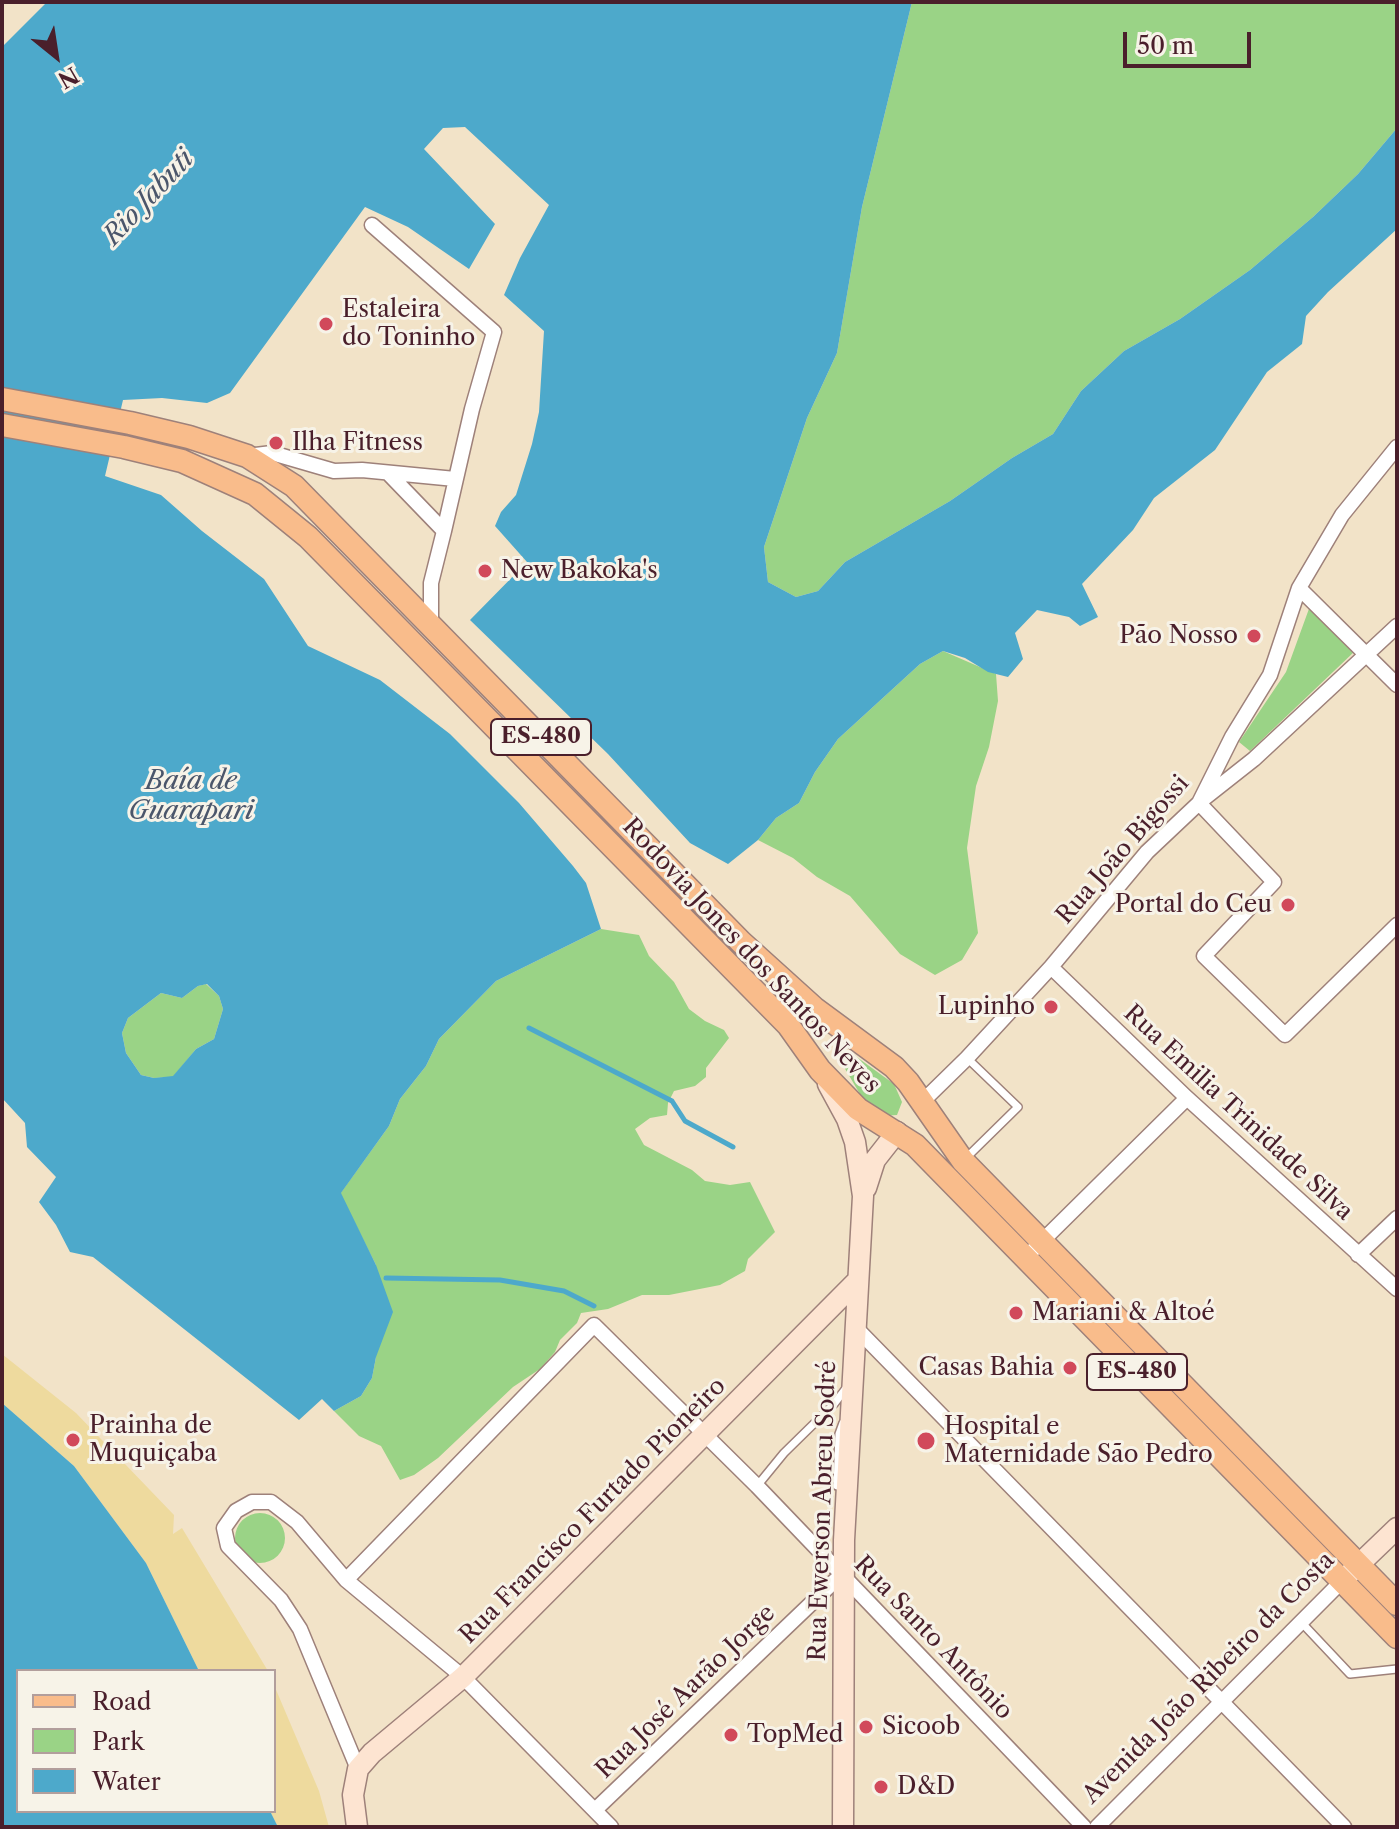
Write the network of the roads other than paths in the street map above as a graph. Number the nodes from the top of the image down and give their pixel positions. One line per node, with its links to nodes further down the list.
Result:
1 (372, 225): 7 (street)
2 (2, 399): 5 (main road, Rodovia Jones dos Santos Neves / ES-480)
3 (2, 425): 18 (main road, Rodovia Jones dos Santos Neves / ES-480)
4 (1397, 447): 9 (street, Rua João Bigossi)
5 (247, 456): 6 (street); 10 (main road, Rodovia Jones dos Santos Neves / ES-480)
6 (389, 474): 7 (street); 8 (street)
7 (455, 479): 8 (street)
8 (444, 531): 10 (street)
9 (1299, 588): 12 (street); 14 (street, Rua João Bigossi)
10 (431, 624): 20 (main road, Rodovia Jones dos Santos Neves / ES-480)
11 (1397, 626): 12 (street)
12 (1367, 654): 13 (street); 14 (street)
13 (1397, 685)
14 (1199, 803): 15 (street); 16 (street, Rua João Bigossi)
15 (1397, 925)
16 (1051, 967): 17 (street, Rua João Bigossi); 19 (street, Rua Emilia Trinidade Silva)
17 (967, 1058): 20 (street, Rua João Bigossi); 22 (lane)
18 (820, 1070): 21 (main road, Rodovia Jones dos Santos Neves / ES-480); 23 (main road, Rua Ewerson Abreu Sodré)
19 (1187, 1098): 25 (street); 26 (street, Rua Emilia Trinidade Silva)
20 (922, 1102): 21 (main road); 22 (main road, Rodovia Jones dos Santos Neves / ES-480)
21 (897, 1132): 23 (main road, Rua Ewerson Abreu Sodré); 27 (main road, Rodovia Jones dos Santos Neves / ES-480)
22 (963, 1161): 25 (main road, Rodovia Jones dos Santos Neves / ES-480)
23 (863, 1196): 28 (main road, Rua Ewerson Abreu Sodré)
24 (1397, 1218): 26 (street)
25 (1042, 1241): 27 (street); 32 (main road, Rodovia Jones dos Santos Neves / ES-480)
26 (1358, 1255): 29 (street, Rua Emilia Trinidade Silva)
27 (1025, 1258): 33 (main road, Rodovia Jones dos Santos Neves / ES-480)
28 (857, 1281): 30 (main road, Rua Ewerson Abreu Sodré); 34 (main road, Rua Francisco Furtado Pioneiro)
29 (1397, 1289)
30 (855, 1327): 31 (main road, Rua Ewerson Abreu Sodré); 48 (street)
31 (852, 1387): 35 (lane); 36 (lane); 39 (main road, Rua Ewerson Abreu Sodré)
32 (1189, 1391): 33 (main road); 40 (main road, Rodovia Jones dos Santos Neves / ES-480)
33 (1172, 1407): 40 (main road, Rodovia Jones dos Santos Neves / ES-480)
34 (707, 1434): 35 (street, Rua Santo Antônio); 42 (street, Rua Santo Antônio); 47 (main road, Rua Francisco Furtado Pioneiro)
35 (757, 1486): 41 (street, Rua Santo Antônio)
36 (837, 1494)
37 (836, 1509): 39 (lane)
38 (1397, 1528): 40 (main road)
39 (844, 1540): 41 (main road, Rua Ewerson Abreu Sodré)
40 (1350, 1573): 43 (main road, Rodovia Jones dos Santos Neves / ES-480); 44 (street, Avenida João Ribeiro da Costa); 45 (main road, Rodovia Jones dos Santos Neves / ES-480)
41 (844, 1575): 50 (street, Rua José Aarão Jorge); 53 (main road, Rua Ewerson Abreu Sodré); 54 (street, Rua Santo Antônio)
42 (346, 1580): 47 (street); 49 (street)
43 (1397, 1604)
44 (1301, 1622): 46 (lane); 48 (street, Avenida João Ribeiro da Costa)
45 (1397, 1637)
46 (1397, 1669)
47 (463, 1677): 49 (main road, Rua Francisco Furtado Pioneiro); 50 (street)
48 (1221, 1702): 55 (street, Avenida João Ribeiro da Costa); 56 (street)
49 (358, 1769): 51 (main road)
50 (595, 1810): 52 (street)
51 (357, 1827)
52 (611, 1827)
53 (843, 1827)
54 (1084, 1827)
55 (1097, 1827)
56 (1344, 1827)

